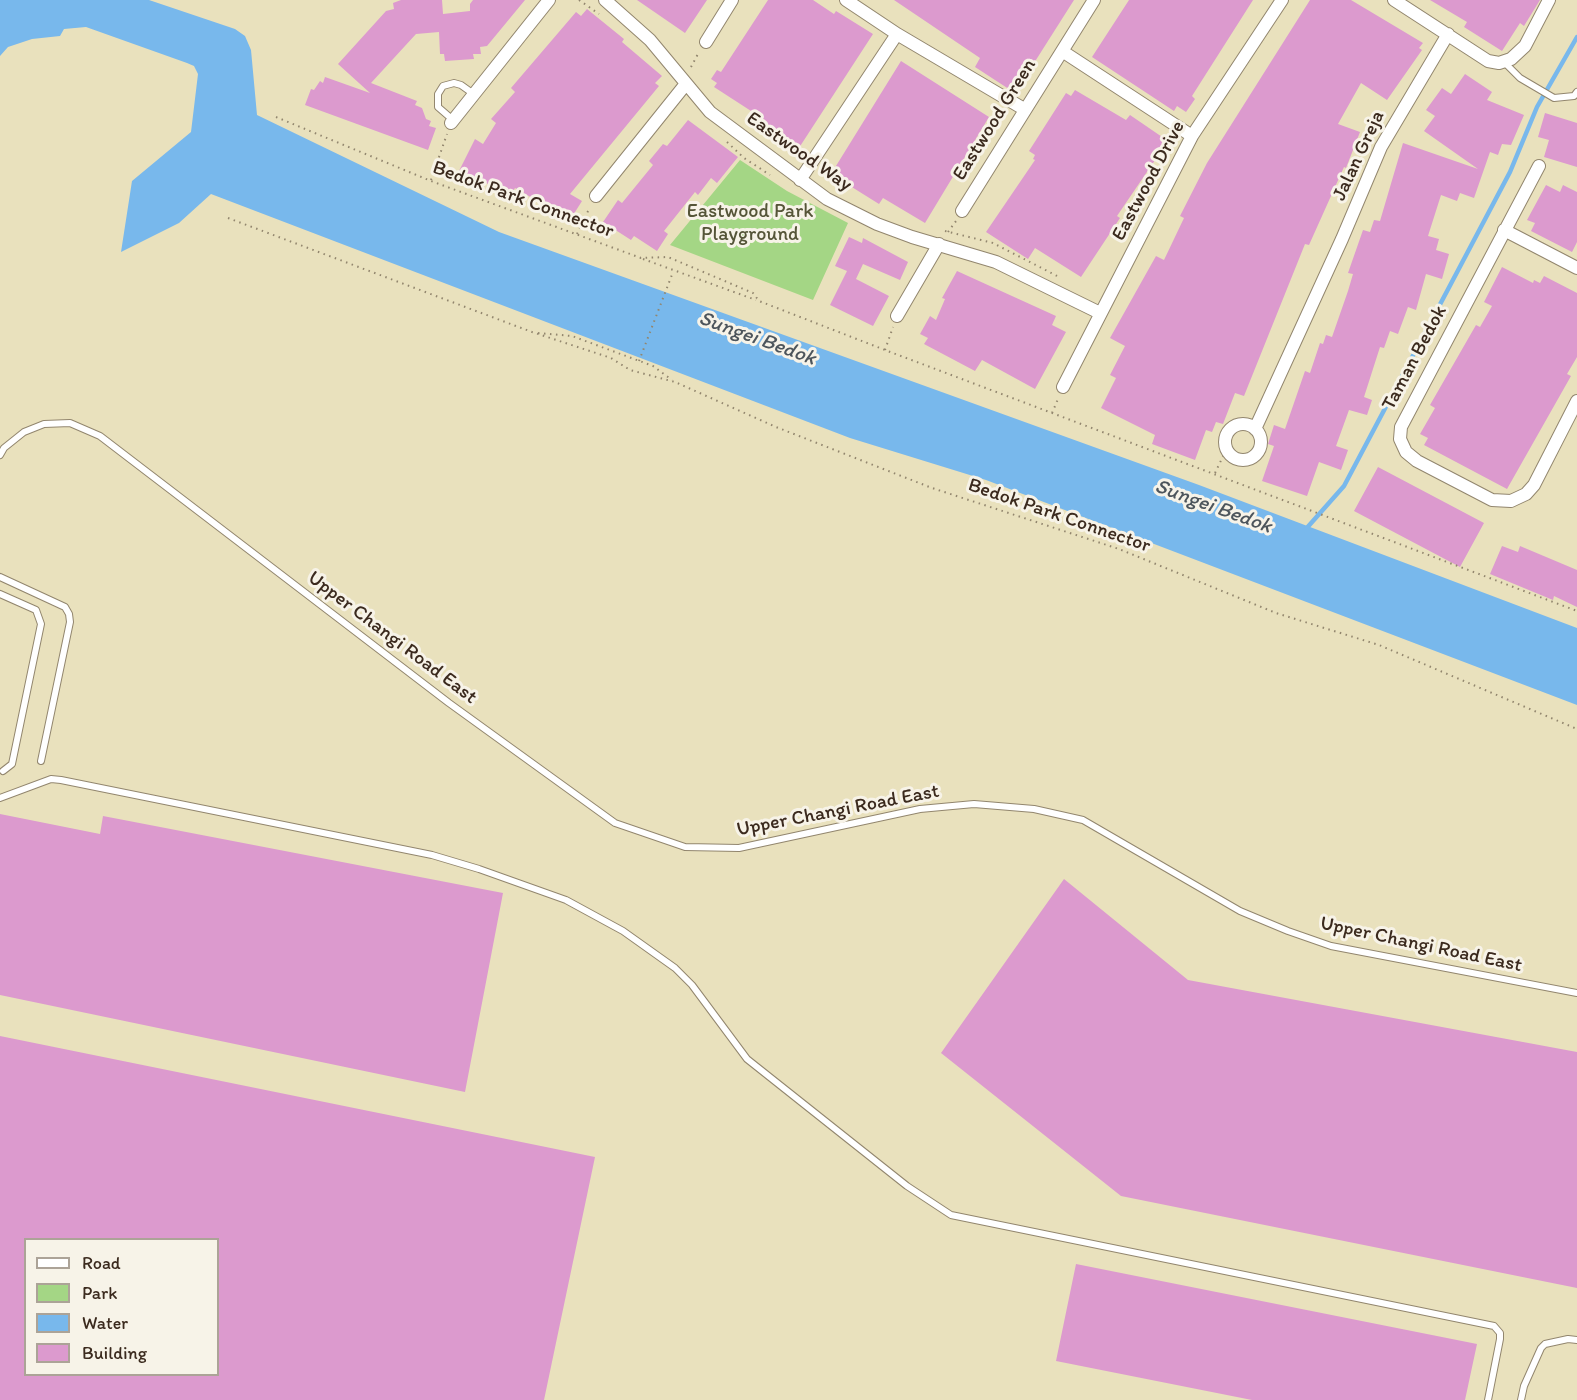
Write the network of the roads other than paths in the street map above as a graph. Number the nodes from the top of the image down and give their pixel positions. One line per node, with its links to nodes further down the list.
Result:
1 (549, 0): 16 (street)
2 (605, 0): 14 (street, Eastwood Way)
3 (732, 0): 11 (street)
4 (846, 0): 9 (street)
5 (1094, 0): 12 (street, Eastwood Green)
6 (1281, 0): 19 (street, Eastwood Drive)
7 (1394, 0): 10 (street)
8 (1549, 0): 13 (street)
9 (897, 34): 17 (street); 21 (street)
10 (1448, 34): 13 (street); 31 (street, Jalan Greja)
11 (706, 42)
12 (1062, 51): 17 (street, Eastwood Green); 19 (street, Eastwood Green)
13 (1504, 62): 15 (lane)
14 (685, 85): 21 (street, Eastwood Way); 22 (street)
15 (1577, 92)
16 (475, 95): 18 (street); 18 (lane)
17 (1024, 109): 23 (street, Eastwood Green)
18 (452, 122)
19 (1192, 136): 27 (street, Eastwood Drive)
20 (1539, 166): 24 (street, Taman Bedok)
21 (800, 180): 25 (street, Eastwood Way)
22 (596, 196)
23 (962, 211)
24 (1504, 230): 26 (street); 30 (street, Taman Bedok)
25 (939, 244): 27 (street, Eastwood Way); 28 (street)
26 (1577, 268)
27 (1100, 313): 29 (street, Eastwood Drive)
28 (897, 316)
29 (1063, 387)
30 (1577, 401)
31 (1255, 429): 31 (street, Jalan Greja)
32 (0, 455): 38 (lane, Upper Changi Road East)
33 (0, 577): 35 (lane)
34 (0, 594): 36 (lane)
35 (40, 761)
36 (3, 771)
37 (0, 798): 40 (lane)
38 (1577, 993)
39 (1577, 1340): 41 (lane)
40 (1488, 1400)
41 (1521, 1400)

